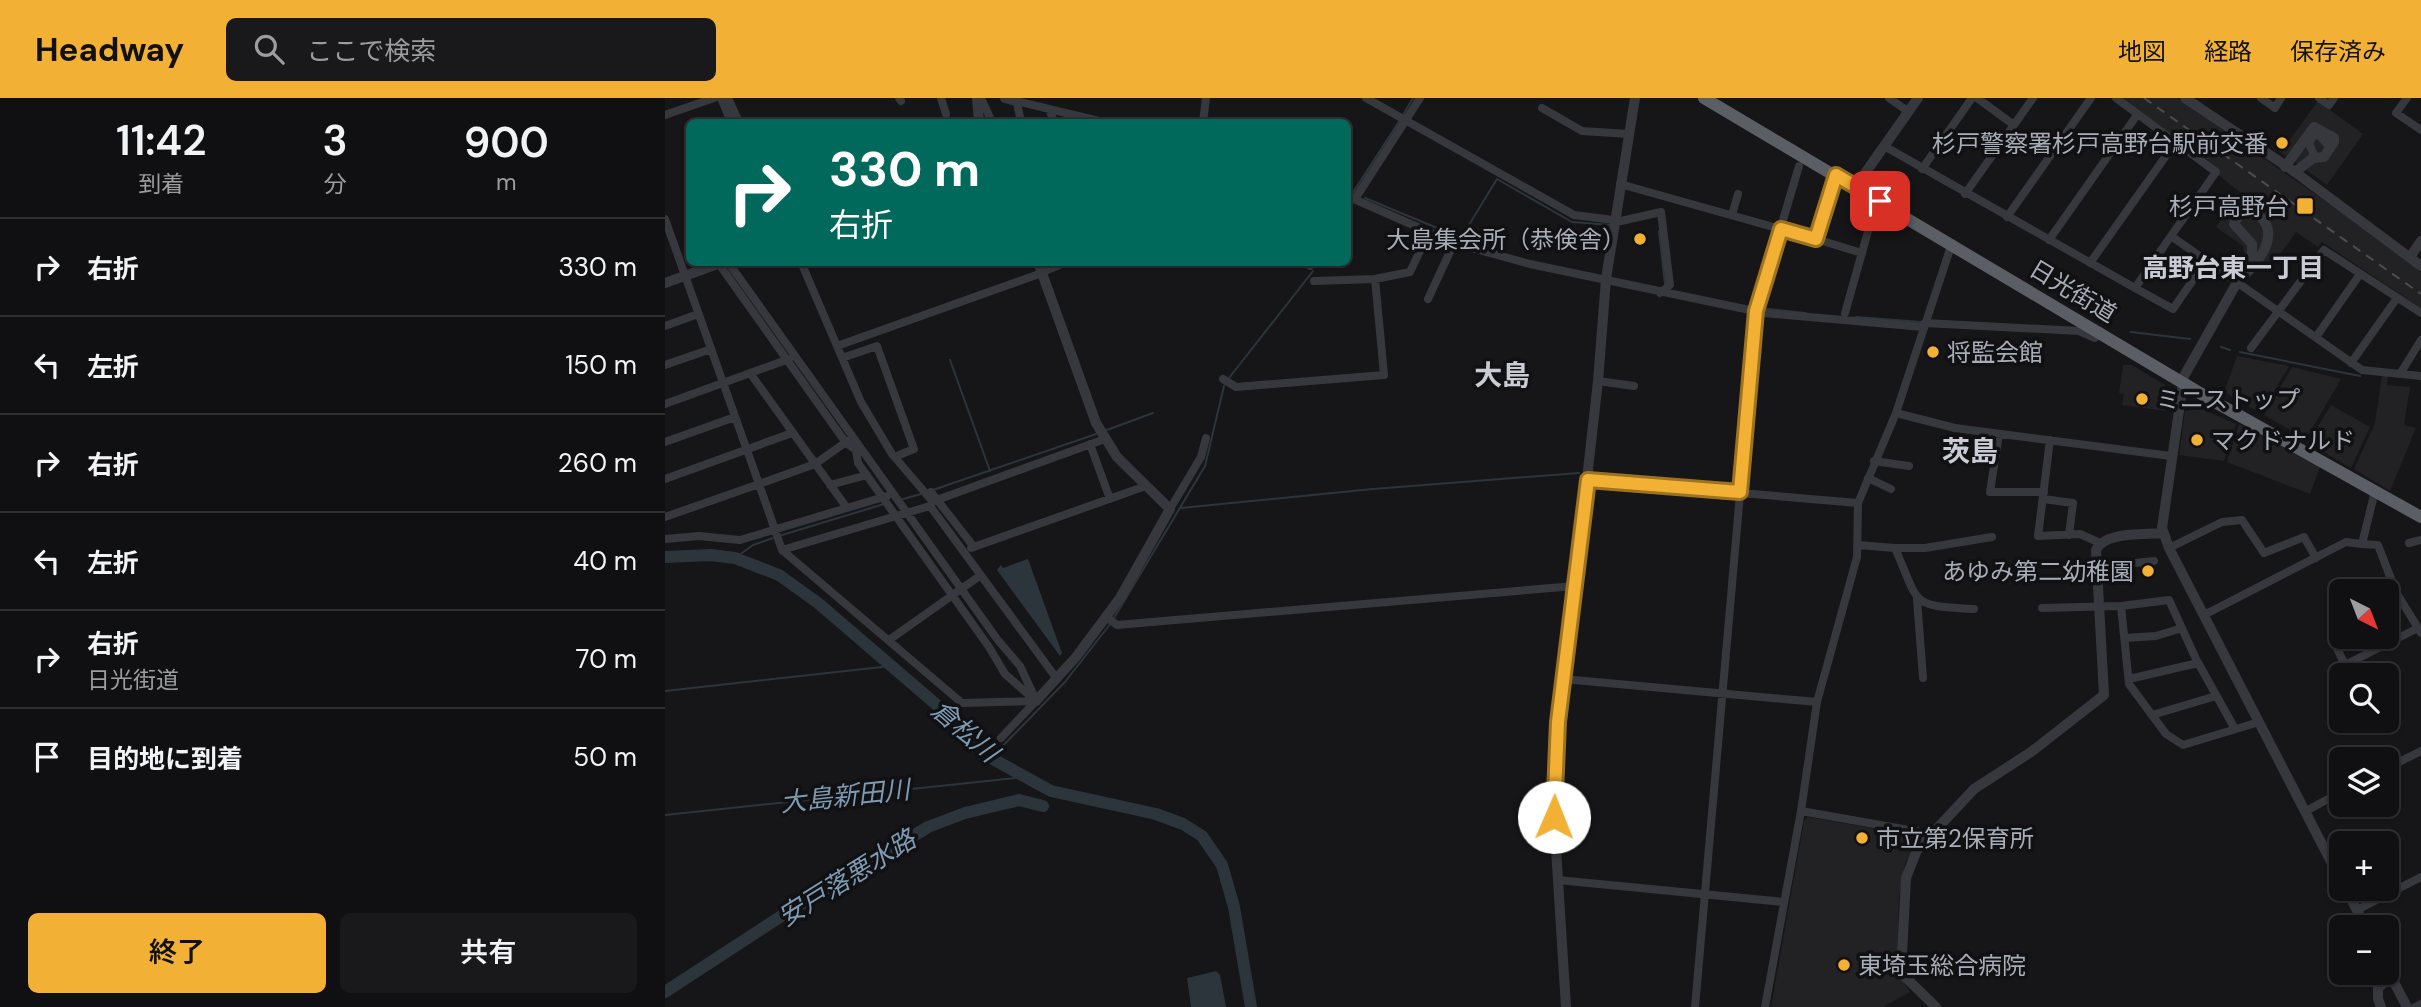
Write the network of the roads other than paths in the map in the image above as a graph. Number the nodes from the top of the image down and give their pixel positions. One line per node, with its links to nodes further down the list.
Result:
1 (714, 98): 30 (street)
2 (721, 98): 32 (street)
3 (728, 98): 33 (street)
4 (941, 98): 29 (street)
5 (979, 98): 34 (street); 35 (street)
6 (1005, 98): 25 (street)
7 (1206, 98): 39 (street)
8 (1366, 98): 40 (street)
9 (1420, 98): 40 (street)
10 (1635, 98): 43 (street)
11 (1704, 98): 52 (highway, 日光街道)
12 (1889, 98): 28 (street)
13 (1918, 98): 28 (street)
14 (1972, 98): 50 (street)
15 (1977, 98): 41 (street)
16 (2033, 98): 41 (street)
17 (2091, 98): 61 (street)
18 (2116, 98): 31 (street)
19 (2185, 98): 51 (street)
20 (2261, 98): 21 (street)
21 (2281, 98)
22 (2319, 98): 23 (street)
23 (2335, 98)
24 (2407, 98): 42 (street)
25 (1016, 99): 27 (street); 36 (street)
26 (1542, 108): 43 (street)
27 (1049, 109): 37 (street); 38 (street)
28 (1909, 112): 46 (street)
29 (946, 114)
30 (665, 115)
31 (2137, 115): 44 (street); 69 (street)
32 (730, 119)
33 (738, 119)
34 (979, 119)
35 (990, 119)
36 (1020, 119)
37 (1053, 119)
38 (1091, 119)
39 (1203, 119)
40 (1405, 121): 57 (street); 63 (street)
41 (2014, 125): 56 (street)
42 (2421, 130)
43 (1629, 134): 53 (street)
44 (2175, 143): 66 (street); 77 (street)
45 (2301, 144): 47 (street); 48 (street); 51 (street)
46 (1884, 146): 50 (street); 54 (street)
47 (2330, 148): 48 (street); 48 (street)
48 (2314, 158): 51 (street)
49 (1799, 166): 64 (street)
50 (1922, 169): 56 (street)
51 (2290, 169): 75 (street)
52 (1836, 175): 54 (highway, 日光街道); 68 (street)
53 (1621, 184): 60 (street); 63 (street)
54 (1856, 186): 73 (highway, 日光街道)
55 (1738, 194): 60 (street)
56 (1965, 194): 61 (street)
57 (1351, 199)
58 (1351, 200): 65 (street)
59 (1874, 210): 74 (street)
60 (1732, 215): 64 (street)
61 (2007, 217): 69 (street)
62 (665, 219): 84 (street)
63 (1614, 220): 86 (street); 91 (street)
64 (1781, 229): 68 (street); 95 (street)
65 (1429, 232): 72 (street); 85 (street)
66 (2171, 236): 76 (street); 90 (street)
67 (2268, 238): 70 (street); 70 (street); 88 (street)
68 (1816, 239): 74 (street)
69 (2049, 240): 77 (street)
70 (2250, 241): 88 (street)
71 (2421, 241): 75 (street)
72 (1454, 243): 86 (street); 93 (street)
73 (1952, 243): 99 (street); 101 (highway, 日光街道)
74 (1862, 253): 96 (street)
75 (2410, 257): 81 (street)
76 (2206, 261): 88 (street); 90 (street)
77 (2090, 263): 90 (street)
78 (714, 266): 84 (street)
79 (725, 266): 108 (street)
80 (803, 266): 104 (street)
81 (2421, 266)
82 (1040, 269): 104 (street); 125 (street)
83 (2360, 274): 92 (street); 94 (street); 102 (street)
84 (685, 276): 89 (street); 98 (street)
85 (1375, 279): 87 (street); 114 (street)
86 (1606, 279): 91 (street); 115 (street)
87 (1314, 281)
88 (2239, 281): 94 (street); 116 (street)
89 (665, 283)
90 (2135, 288)
91 (1660, 293): 95 (street)
92 (2397, 298): 97 (street); 109 (street)
93 (1428, 299)
94 (2278, 310): 102 (street); 105 (street)
95 (1756, 311): 99 (street); 147 (street)
96 (1845, 313)
97 (2421, 313)
98 (698, 314): 100 (street); 106 (street)
99 (1924, 325): 101 (street); 120 (street)
100 (665, 326)
101 (2099, 331): 116 (highway, 日光街道)
102 (2316, 337): 109 (street)
103 (2421, 340): 112 (street)
104 (837, 346): 107 (street)
105 (2251, 348)
106 (711, 349): 110 (street); 117 (street)
107 (844, 357): 131 (street); 131 (street); 152 (street)
108 (791, 358): 111 (street); 126 (street)
109 (2351, 363): 112 (street)
110 (665, 365)
111 (750, 373): 117 (street); 122 (street)
112 (2400, 374): 113 (street)
113 (2421, 376)
114 (1223, 379)
115 (1598, 381): 118 (street); 141 (street)
116 (2182, 382): 133 (street); 146 (highway, 日光街道)
117 (723, 383): 119 (street); 121 (street)
118 (1634, 386)
119 (665, 404)
120 (1896, 414): 123 (street); 134 (street)
121 (735, 417): 128 (street); 130 (street)
122 (792, 433): 130 (street); 136 (street)
123 (1999, 434): 127 (street); 149 (street)
124 (1206, 438): 155 (street)
125 (1105, 439): 129 (street); 144 (street)
126 (849, 440): 132 (street); 135 (street); 136 (street)
127 (2050, 440): 133 (street); 149 (street)
128 (665, 442)
129 (1090, 444): 151 (street); 152 (street)
130 (747, 450): 140 (street); 142 (street)
131 (899, 455): 152 (street)
132 (868, 456): 135 (street); 148 (street)
133 (2171, 456): 161 (street)
134 (1874, 461): 137 (street); 139 (street)
135 (858, 463): 138 (street)
136 (815, 464): 142 (street); 143 (street)
137 (1909, 466)
138 (867, 475): 143 (street); 150 (street)
139 (1868, 478): 145 (street); 153 (street)
140 (665, 479)
141 (1588, 480): 147 (street); 179 (street)
142 (759, 484): 157 (street); 160 (street)
143 (830, 485): 154 (street)
144 (1143, 487): 151 (street); 155 (street)
145 (1891, 489)
146 (2375, 491): 159 (highway, 日光街道); 168 (street)
147 (1740, 492): 153 (street); 201 (street)
148 (894, 494): 150 (street); 156 (street)
149 (2043, 496): 162 (street); 162 (street)
150 (883, 498): 154 (street); 158 (street)
151 (1109, 499): 170 (street)
152 (933, 502): 156 (street); 170 (street); 174 (street)
153 (1859, 503): 169 (street)
154 (846, 508): 160 (street)
155 (1170, 509): 188 (street)
156 (908, 513): 158 (street); 180 (street)
157 (665, 517)
158 (897, 517): 173 (street); 181 (street)
159 (2421, 517)
160 (775, 531): 164 (street); 173 (street)
161 (2163, 533): 166 (street); 172 (street)
162 (2069, 535): 166 (street)
163 (1992, 537): 171 (street)
164 (665, 539)
165 (2421, 540): 167 (street)
166 (2100, 543): 177 (street)
167 (2409, 543)
168 (2362, 544): 175 (street); 190 (street)
169 (1858, 545): 171 (street); 204 (street)
170 (974, 547): 174 (street)
171 (1895, 548): 182 (street)
172 (2169, 548): 175 (street); 187 (street)
173 (782, 550): 193 (street)
174 (964, 550): 178 (street)
175 (2316, 558): 187 (street)
176 (2154, 561): 177 (street)
177 (2097, 567): 183 (street)
178 (981, 575): 180 (street); 198 (street)
179 (1574, 586): 188 (street); 199 (street)
180 (961, 589): 181 (street); 203 (street)
181 (952, 595): 193 (street); 203 (street)
182 (1917, 599): 186 (street); 197 (street)
183 (2099, 605): 184 (street); 185 (street); 214 (street)
184 (2121, 606): 189 (street); 191 (street)
185 (2042, 608)
186 (1974, 609)
187 (2204, 615): 206 (street)
188 (1106, 617): 198 (street)
189 (2182, 628): 191 (street); 196 (street)
190 (2419, 631): 192 (street)
191 (2125, 638): 200 (street)
192 (2399, 639)
193 (889, 640): 203 (street)
194 (2337, 649): 195 (street)
195 (2375, 649)
196 (2198, 663): 200 (street); 202 (street)
197 (1923, 678)
198 (1057, 679): 203 (street)
199 (1563, 679): 201 (street); 217 (street)
200 (2129, 679): 205 (street)
201 (1722, 695): 204 (street); 218 (street)
202 (2216, 696): 205 (street); 207 (street)
203 (1036, 701): 208 (street)
204 (1817, 702): 212 (street)
205 (2152, 715): 207 (street)
206 (2259, 722): 207 (street); 213 (street)
207 (2235, 729)
208 (1001, 738)
209 (2421, 751): 210 (street)
210 (2399, 762)
211 (2329, 799): 213 (street)
212 (1801, 811): 214 (street); 220 (street)
213 (2306, 811): 215 (street)
214 (1927, 838): 229 (street)
215 (2329, 857)
216 (2421, 877): 221 (street)
217 (1558, 880): 218 (street); 226 (street)
218 (1705, 894): 220 (street); 227 (street)
219 (2352, 901): 221 (street)
220 (1784, 902): 228 (street)
221 (2357, 910): 222 (street)
222 (2360, 915)
223 (2380, 985): 230 (street)
224 (2396, 985): 231 (street)
225 (2421, 1004): 232 (street)
226 (1566, 1007)
227 (1695, 1007)
228 (1765, 1007)
229 (1936, 1007)
230 (2381, 1007)
231 (2407, 1007)
232 (2415, 1007)

